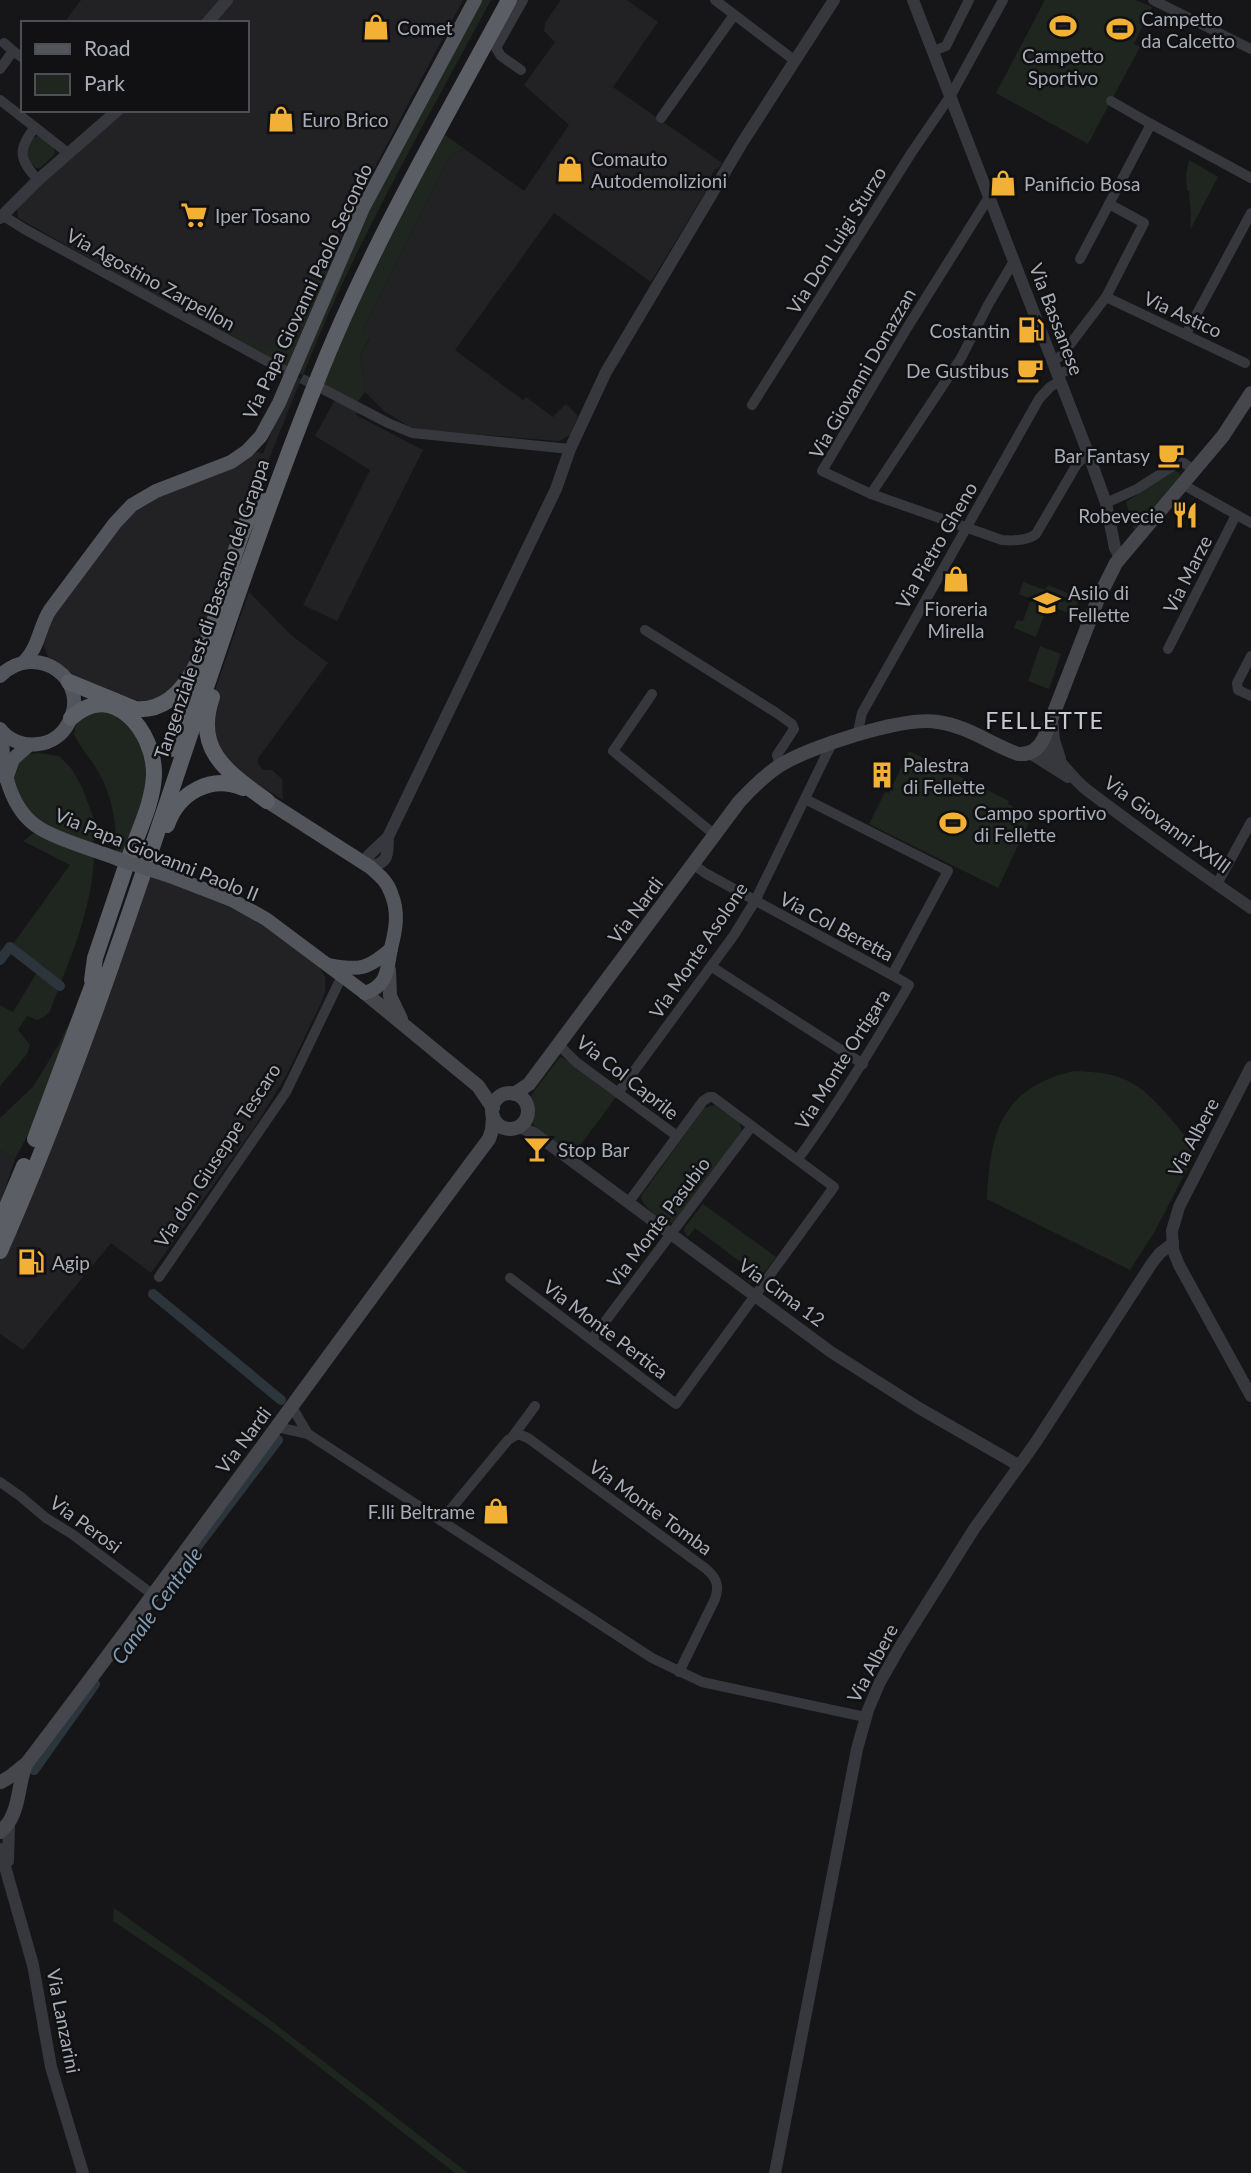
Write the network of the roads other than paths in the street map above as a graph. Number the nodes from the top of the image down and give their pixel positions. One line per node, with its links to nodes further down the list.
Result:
1 (227, 0): 13 (street)
2 (475, 0): 60 (main road, Via Papa Giovanni Paolo Secondo)
3 (499, 0): 44 (highway, Tangenziale est di Bassano del Grappa)
4 (509, 0): 44 (highway, Tangenziale est di Bassano del Grappa)
5 (523, 0): 21 (street)
6 (715, 0): 12 (street)
7 (834, 0): 19 (street)
8 (913, 0): 17 (street, Via Bassanese)
9 (970, 0): 17 (street)
10 (1003, 0): 22 (street)
11 (1153, 0): 15 (street)
12 (734, 15): 19 (street); 26 (street)
13 (209, 21)
14 (4, 43): 16 (street)
15 (1251, 49)
16 (13, 51): 18 (street); 20 (street)
17 (934, 51): 22 (street, Via Bassanese)
18 (21, 57)
19 (794, 60): 47 (street)
20 (0, 69)
21 (521, 70)
22 (951, 95): 32 (street, Via Bassanese); 46 (street, Via Don Luigi Sturzo)
23 (0, 100): 28 (street)
24 (1111, 101): 27 (street)
25 (116, 112): 29 (street)
26 (661, 118)
27 (1151, 124): 30 (street); 33 (street)
28 (36, 127): 29 (street); 31 (street)
29 (68, 153): 31 (street)
30 (1251, 178)
31 (38, 180): 35 (street)
32 (989, 197): 37 (street, Via Bassanese); 51 (street, Via Giovanni Donazzan)
33 (1109, 204): 36 (street); 38 (street, Via Pietro Gheno)
34 (1251, 213): 39 (street)
35 (1, 216): 41 (street, Via Agostino Zarpellon)
36 (1080, 259)
37 (1014, 261): 43 (street, Via Bassanese); 51 (street)
38 (1106, 298): 39 (street, Via Astico); 43 (street, Via Pietro Gheno)
39 (1186, 334): 40 (street, Via Astico)
40 (1245, 363)
41 (285, 371)
42 (1075, 371): 43 (street)
43 (1056, 373): 48 (street, Via Bassanese); 56 (street, Via Pietro Gheno)
44 (312, 386): 47 (street); 52 (highway, Tangenziale est di Bassano del Grappa); 57 (highway, Tangenziale est di Bassano del Grappa)
45 (1251, 393): 49 (main road)
46 (752, 405)
47 (570, 449): 86 (street)
48 (1088, 453): 53 (street, Via Bassanese); 56 (street, Via Giovanni Donazzan)
49 (1195, 470): 50 (main road); 53 (street)
50 (1182, 484): 54 (street); 58 (main road)
51 (871, 494): 56 (street, Via Giovanni Donazzan)
52 (260, 499): 66 (highway); 96 (highway, Tangenziale est di Bassano del Grappa)
53 (1106, 503): 58 (street, Via Bassanese)
54 (1236, 515): 55 (street); 61 (street, Via Marze)
55 (1251, 523)
56 (967, 527): 72 (street, Via Pietro Gheno)
57 (256, 543): 81 (highway); 98 (highway, Tangenziale est di Bassano del Grappa)
58 (1120, 557): 70 (main road)
59 (645, 630): 76 (street)
60 (39, 637): 63 (main road, Via Papa Giovanni Paolo Secondo); 64 (main road)
61 (1168, 649)
62 (1251, 656): 68 (street)
63 (24, 662): 64 (main road); 65 (main road, Via Papa Giovanni Paolo Secondo)
64 (52, 666): 66 (main road)
65 (0, 676)
66 (69, 682): 69 (main road)
67 (652, 694): 83 (street)
68 (1251, 696)
69 (71, 718): 74 (main road); 84 (highway)
70 (1052, 718): 75 (main road); 77 (street, Via Giovanni XXIII)
71 (1, 731): 74 (main road); 78 (main road, Via Papa Giovanni Paolo II)
72 (857, 736): 73 (main road, Via Giovanni XXIII); 75 (main road, Via Giovanni XXIII)
73 (832, 743): 76 (main road, Via Giovanni XXIII); 80 (street, Via Monte Asolone)
74 (29, 745): 78 (main road)
75 (1035, 749): 77 (street, Via Giovanni XXIII); 79 (street)
76 (780, 765): 83 (main road, Via Nardi)
77 (1065, 769): 79 (street, Via Giovanni XXIII)
78 (5, 780): 84 (main road, Via Papa Giovanni Paolo II)
79 (1076, 781): 87 (street, Via Giovanni XXIII)
80 (805, 799): 88 (street, Via Monte Asolone); 94 (street, Via Monte Ortigara)
81 (267, 801): 86 (main road); 98 (highway)
82 (1251, 822): 87 (street)
83 (715, 835): 85 (main road, Via Nardi)
84 (124, 862): 91 (main road, Via Papa Giovanni Paolo II, bridge); 96 (highway)
85 (693, 864): 88 (street, Via Col Beretta); 100 (main road, Via Nardi)
86 (370, 867): 90 (main road)
87 (1217, 884): 89 (street, Via Giovanni XXIII)
88 (755, 901): 92 (street, Via Monte Asolone); 94 (street, Via Col Beretta)
89 (1251, 908)
90 (391, 949): 91 (main road); 93 (main road); 97 (main road)
91 (329, 965): 95 (main road, Via Papa Giovanni Paolo II)
92 (712, 967): 101 (street); 104 (street, Via Monte Asolone)
93 (389, 970): 97 (main road); 99 (main road)
94 (892, 975): 101 (street, Via Monte Ortigara)
95 (342, 976): 97 (main road); 116 (street, Via don Giuseppe Tescaro)
96 (91, 988): 112 (highway, Tangenziale est di Bassano del Grappa)
97 (365, 993): 99 (main road)
98 (97, 1005): 115 (highway, Tangenziale est di Bassano del Grappa)
99 (406, 1027): 103 (main road)
100 (559, 1045): 104 (street, Via Col Caprile); 105 (main road, Via Nardi)
101 (863, 1064): 110 (street, Via Monte Ortigara)
102 (1251, 1067): 114 (street, Via Albere)
103 (478, 1086): 105 (main road); 106 (main road)
104 (618, 1093): 108 (street, Via Col Caprile)
105 (516, 1111): 106 (main road); 106 (main road); 109 (main road); 111 (street, Via Cima 12)
106 (493, 1112): 109 (main road)
107 (752, 1126): 108 (street, Via Col Caprile); 110 (street, Via Col Caprile); 113 (street, Via Monte Pasubio)
108 (677, 1136): 111 (street, Via Col Caprile)
109 (489, 1139): 122 (main road, Via Nardi)
110 (798, 1159): 118 (street, Via Col Caprile)
111 (628, 1203): 113 (street, Via Cima 12)
112 (0, 1223)
113 (671, 1234): 118 (street, Via Cima 12); 119 (street, Via Monte Pasubio)
114 (1173, 1243): 120 (street); 126 (street, Via Albere)
115 (0, 1251)
116 (159, 1278)
117 (510, 1278): 119 (street, Via Monte Pertica)
118 (754, 1297): 119 (street, Via Monte Pertica); 126 (street, Via Cima 12)
119 (592, 1339)
120 (1251, 1396)
121 (535, 1406): 125 (street)
122 (292, 1407): 123 (main road, Via Nardi); 124 (street)
123 (277, 1427): 124 (street); 129 (main road, Via Nardi)
124 (308, 1434): 128 (street)
125 (513, 1436): 128 (street); 130 (street, Via Monte Tomba)
126 (1018, 1465): 131 (street, Via Albere)
127 (0, 1482): 129 (street, Via Perosi)
128 (441, 1521): 130 (street)
129 (152, 1594): 132 (main road, Via Nardi)
130 (679, 1672): 131 (street)
131 (865, 1717): 139 (street, Via Albere)
132 (27, 1763): 133 (main road, Via Nardi); 134 (main road, Via Nardi)
133 (1, 1782): 134 (main road, Via Nardi)
134 (16, 1797): 135 (main road, Via Nardi)
135 (4, 1828): 137 (street, Via Lanzarini)
136 (0, 1849): 137 (street, Via Lanzarini)
137 (9, 1875): 138 (street, Via Lanzarini)
138 (83, 2173)
139 (775, 2173)

